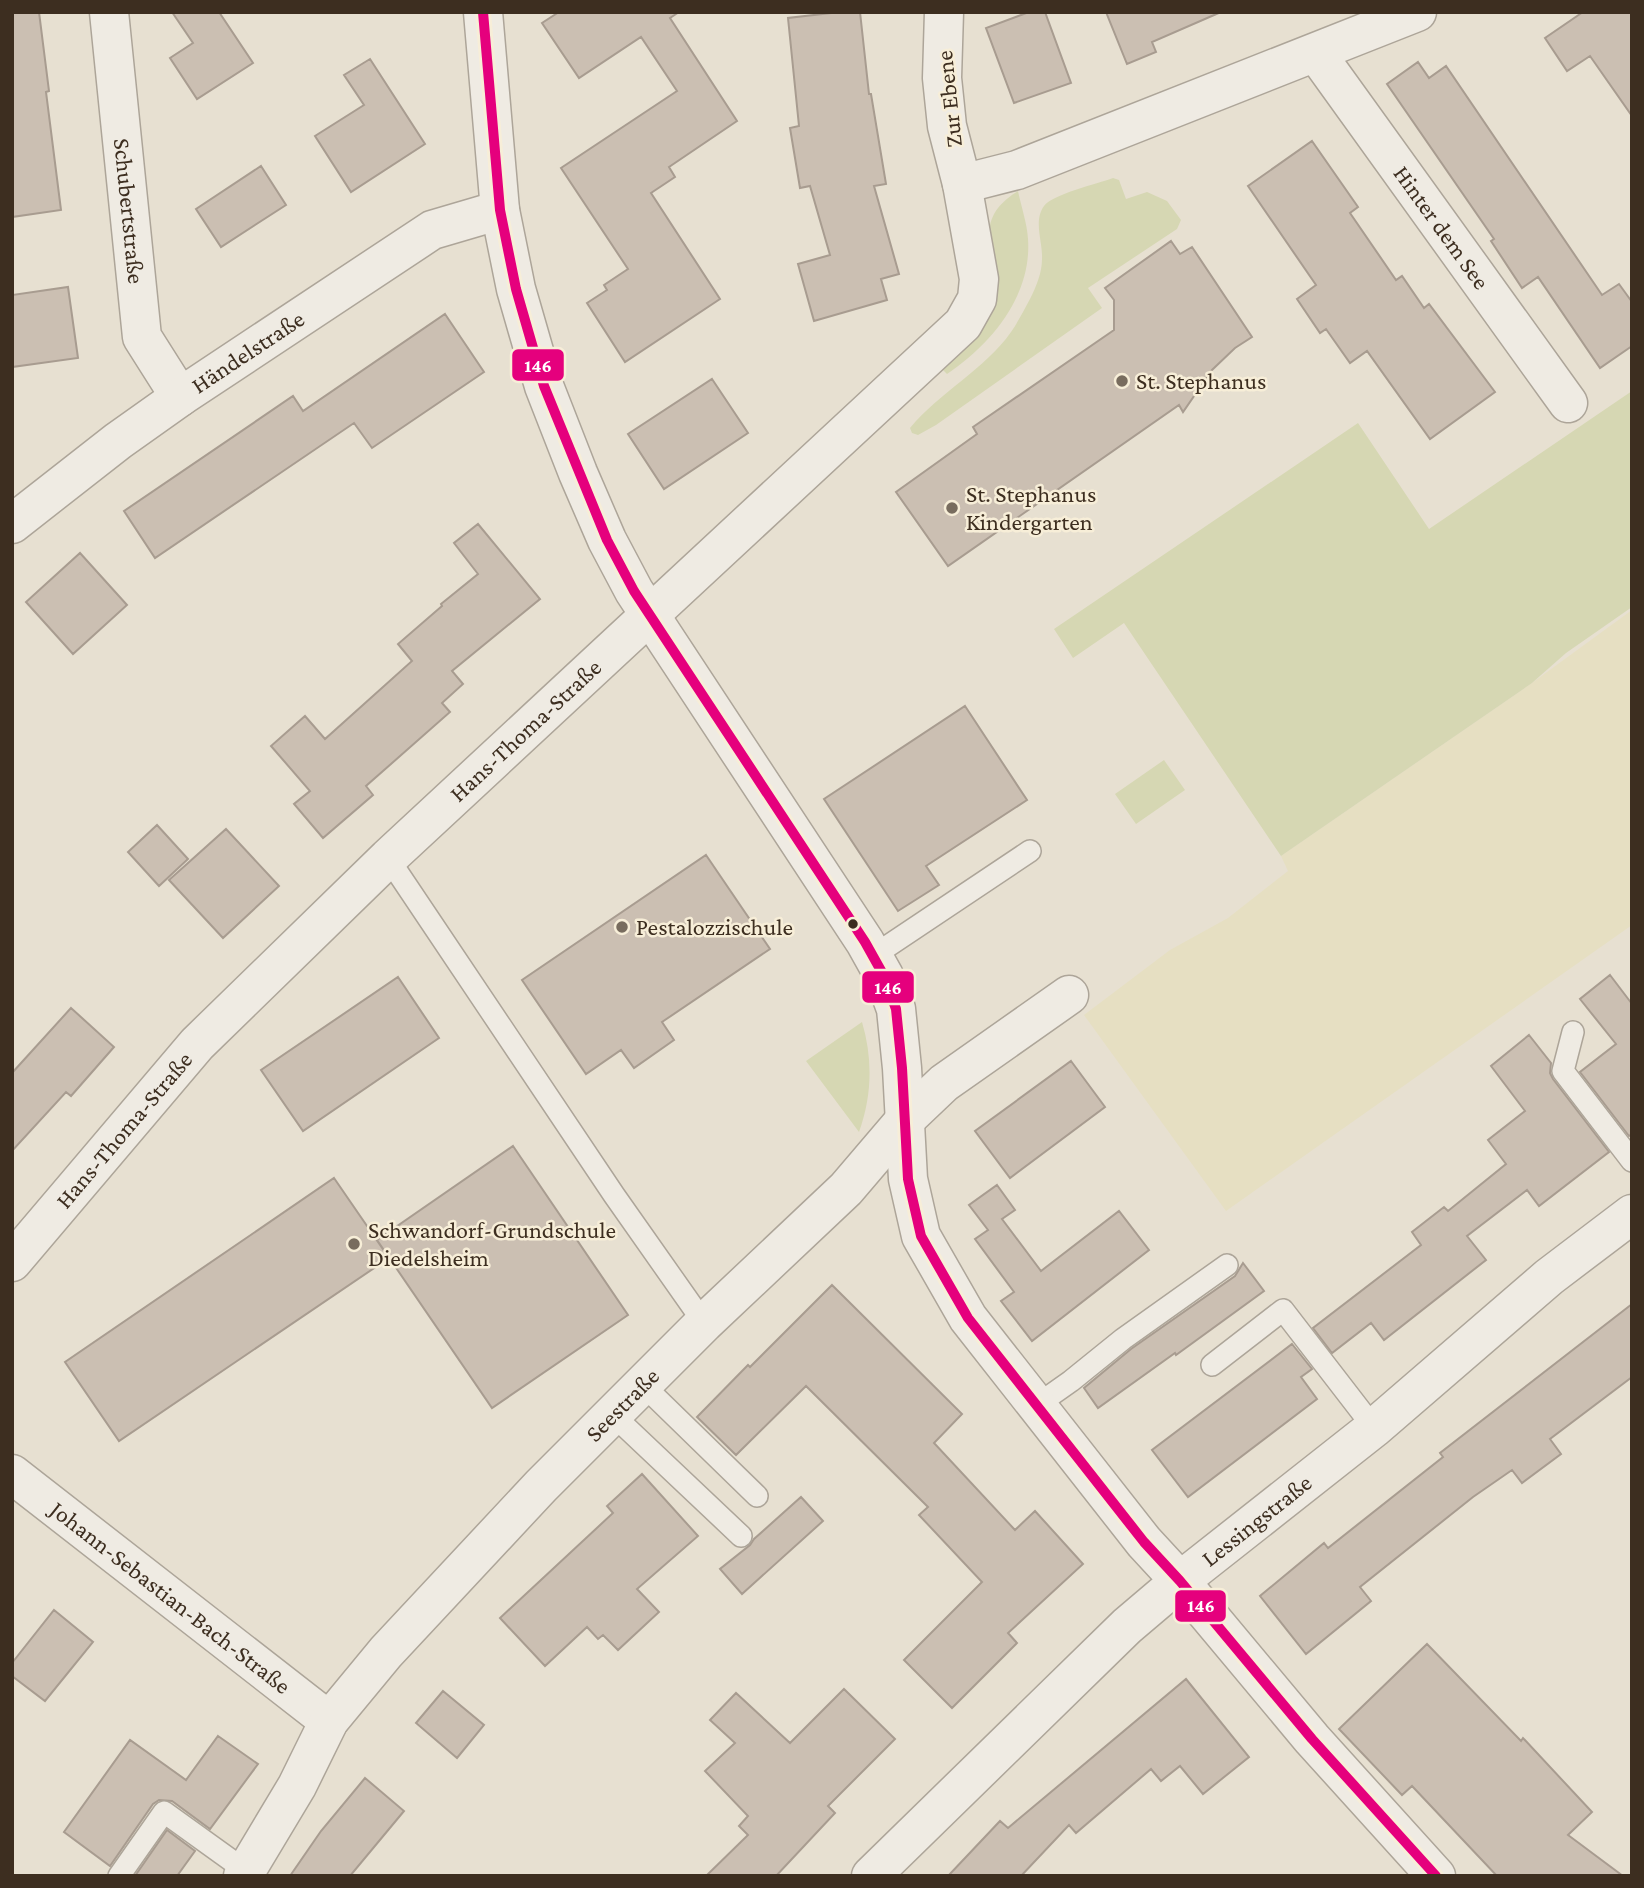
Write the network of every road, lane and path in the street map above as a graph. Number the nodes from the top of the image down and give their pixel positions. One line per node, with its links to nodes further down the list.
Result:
1 (109, 12): 8 (street, Schubertstraße)
2 (483, 12): 7 (street)
3 (944, 12): 6 (street, Zur Ebene)
4 (1418, 12): 5 (street)
5 (1316, 53): 6 (street); 9 (street, Hinter dem See)
6 (962, 184): 11 (street, Hans-Thoma-Straße)
7 (500, 210): 8 (street, Händelstraße); 11 (street)
8 (180, 397): 10 (street, Händelstraße)
9 (1568, 403)
10 (12, 524)
11 (651, 616): 13 (street, Hans-Thoma-Straße); 14 (street)
12 (1030, 851): 14 (lane)
13 (388, 858): 20 (street, Hans-Thoma-Straße); 22 (lane)
14 (873, 956): 17 (street)
15 (1069, 995): 17 (street, Seestraße)
16 (1573, 1032): 18 (lane)
17 (904, 1121): 22 (street, Seestraße); 25 (street)
18 (1632, 1161)
19 (1632, 1214): 27 (street, Lessingstraße)
20 (12, 1262)
21 (1227, 1265): 25 (lane)
22 (704, 1323): 24 (street, Seestraße)
23 (1212, 1365): 27 (lane)
24 (643, 1385): 26 (street, Seestraße); 29 (lane)
25 (1037, 1405): 31 (street)
26 (613, 1415): 30 (lane); 32 (street, Seestraße)
27 (1374, 1429): 31 (street, Lessingstraße)
28 (17, 1486): 32 (street, Johann-Sebastian-Bach-Straße)
29 (757, 1496)
30 (741, 1536)
31 (1180, 1581): 35 (street, Lessingstraße); 36 (street)
32 (329, 1721): 33 (street, Seestraße)
33 (245, 1873): 34 (lane)
34 (119, 1876)
35 (871, 1876)
36 (1436, 1876)

